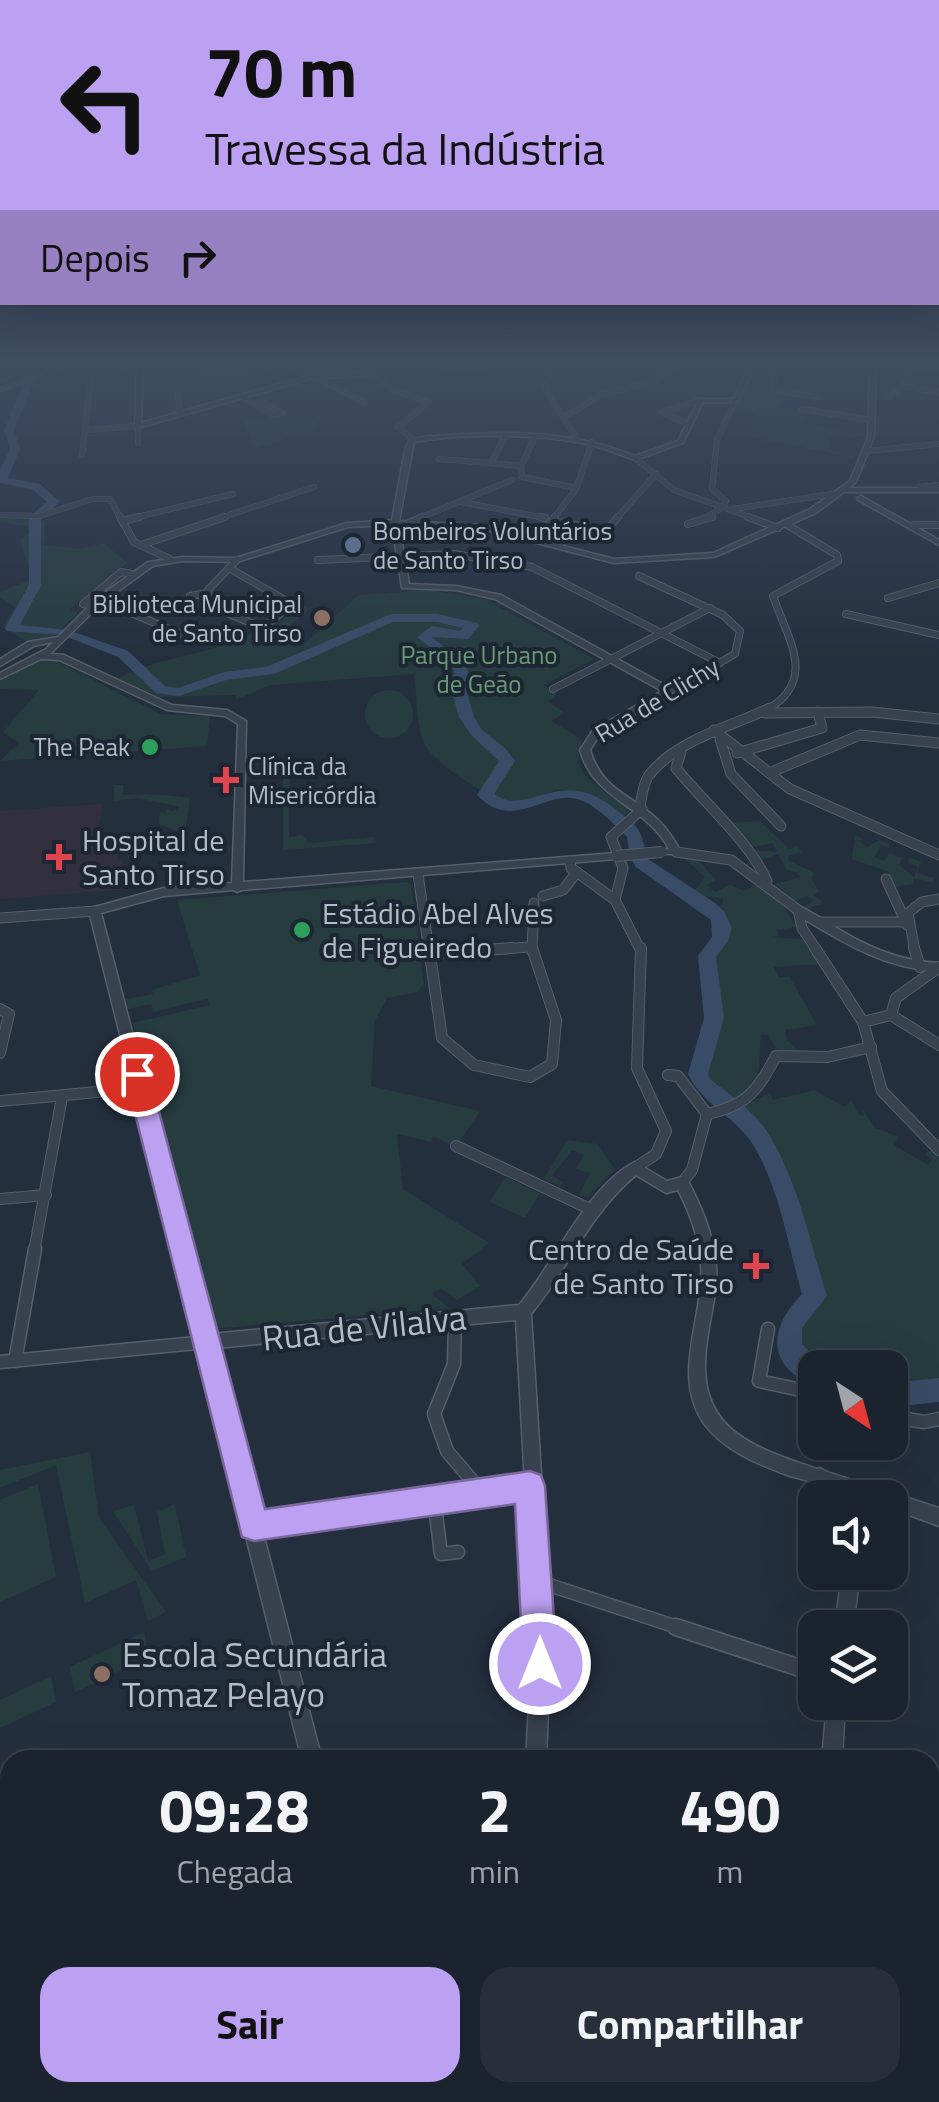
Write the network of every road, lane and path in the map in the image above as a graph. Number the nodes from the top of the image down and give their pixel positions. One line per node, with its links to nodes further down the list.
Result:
1 (405, 464): 21 (street)
2 (502, 464): 7 (street)
3 (584, 464): 11 (street)
4 (643, 464): 8 (street)
5 (715, 464): 17 (street)
6 (864, 464): 13 (street)
7 (521, 466): 11 (street)
8 (656, 474): 17 (street); 19 (street)
9 (512, 480): 16 (street)
10 (314, 487): 28 (street)
11 (576, 488): 19 (street)
12 (939, 488): 13 (street)
13 (857, 492): 15 (street); 15 (street); 24 (street)
14 (233, 494): 20 (street)
15 (835, 496): 17 (street); 26 (street)
16 (460, 502): 19 (street); 22 (street)
17 (722, 508): 23 (street); 26 (street)
18 (0, 515): 20 (street)
19 (548, 519): 29 (street)
20 (124, 522): 28 (street)
21 (395, 522): 22 (street); 30 (street); 32 (street)
22 (410, 523): 29 (street)
23 (688, 524)
24 (914, 525): 25 (street); 27 (street)
25 (939, 525)
26 (782, 526): 29 (street); 59 (street)
27 (939, 543)
28 (142, 545): 31 (street)
29 (558, 546)
30 (398, 556): 33 (street); 46 (street); 52 (street)
31 (170, 559): 32 (street); 35 (street)
32 (237, 560): 34 (street)
33 (318, 560)
34 (228, 568): 40 (street); 40 (street)
35 (132, 574): 43 (street); 43 (street)
36 (639, 576): 44 (street, Rua de Clichy)
37 (939, 583): 38 (street)
38 (928, 585): 39 (street); 42 (street)
39 (939, 593)
40 (208, 594): 41 (street)
41 (190, 596)
42 (888, 598)
43 (97, 603): 47 (street); 49 (street)
44 (710, 608): 46 (street); 53 (street, Rua de Clichy)
45 (846, 614): 48 (street)
46 (664, 632): 52 (street); 53 (street)
47 (203, 633)
48 (939, 636)
49 (54, 643): 50 (street); 51 (street); 54 (street)
50 (38, 656): 51 (street); 55 (street)
51 (61, 657): 74 (street)
52 (612, 659): 56 (street); 57 (street)
53 (720, 662): 57 (street, Rua de Clichy)
54 (0, 663)
55 (0, 676)
56 (553, 689)
57 (669, 692): 66 (street, Rua de Clichy)
58 (818, 712): 59 (street); 60 (street); 64 (street)
59 (764, 713): 61 (street)
60 (939, 719)
61 (717, 734): 63 (street); 64 (street); 67 (street)
62 (937, 740): 65 (street)
63 (682, 751): 66 (street); 73 (street)
64 (736, 753): 65 (street)
65 (770, 774): 69 (street)
66 (641, 808): 68 (street, Rua de Clichy); 76 (street)
67 (781, 826)
68 (676, 852): 70 (street, bridge); 73 (street)
69 (939, 855)
70 (573, 867): 71 (street); 76 (street); 82 (street)
71 (418, 874): 74 (street); 83 (street)
72 (886, 879): 81 (street)
73 (768, 885): 77 (street)
74 (237, 888): 78 (street)
75 (939, 898): 81 (street)
76 (615, 900): 99 (street)
77 (798, 910): 80 (street); 88 (street)
78 (96, 911): 79 (street); 93 (street)
79 (0, 918)
80 (820, 922): 81 (street); 85 (street)
81 (906, 924): 85 (street)
82 (530, 947): 83 (street); 83 (street)
83 (428, 954)
84 (939, 967): 85 (street); 87 (street)
85 (920, 968)
86 (0, 1008): 91 (street)
87 (891, 1015): 88 (street); 89 (street)
88 (863, 1022): 90 (street)
89 (939, 1044)
90 (871, 1047): 96 (street); 98 (street)
91 (0, 1053)
92 (668, 1075): 96 (street)
93 (140, 1088): 94 (street); 107 (street)
94 (62, 1096): 95 (street); 101 (street)
95 (0, 1102)
96 (708, 1114): 100 (street)
97 (456, 1146): 103 (street)
98 (939, 1150)
99 (634, 1168): 100 (street); 103 (street)
100 (682, 1183): 113 (street)
101 (46, 1194): 102 (street); 108 (street)
102 (0, 1199)
103 (594, 1210): 104 (street)
104 (522, 1312): 105 (street, Rua de Vilalva); 116 (street)
105 (455, 1318): 107 (street, Rua de Vilalva); 117 (street)
106 (768, 1329): 110 (street)
107 (206, 1342): 108 (street); 121 (street)
108 (15, 1361): 109 (street)
109 (0, 1362)
110 (798, 1389)
111 (908, 1419): 112 (street)
112 (939, 1419)
113 (818, 1474): 114 (street); 115 (street)
114 (823, 1480)
115 (834, 1480)
116 (530, 1486): 117 (street); 123 (street)
117 (481, 1492): 118 (street)
118 (434, 1498): 121 (street); 122 (street)
119 (908, 1509): 120 (street)
120 (939, 1517)
121 (254, 1526): 126 (street)
122 (458, 1552)
123 (537, 1581): 124 (street); 127 (street)
124 (798, 1667)
125 (835, 1720): 128 (street)
126 (310, 1750)
127 (536, 1750)
128 (833, 1750)

